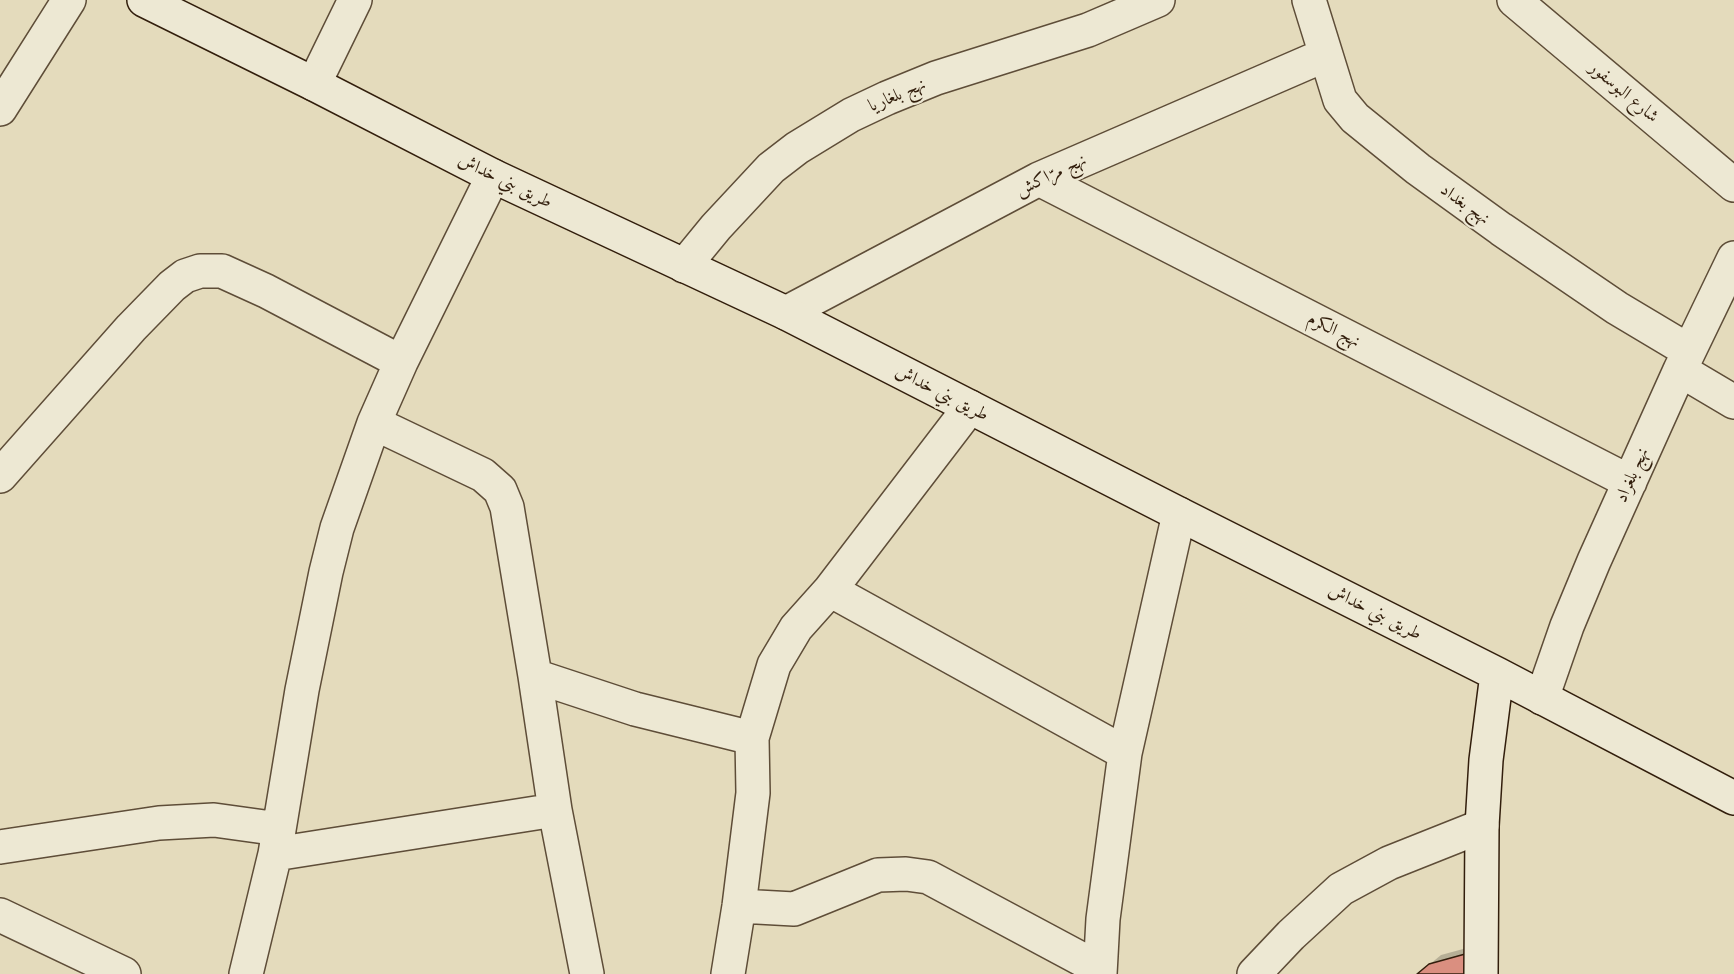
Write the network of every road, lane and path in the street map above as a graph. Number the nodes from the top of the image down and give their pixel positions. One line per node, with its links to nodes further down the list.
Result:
1 (69, 0): 10 (street)
2 (144, 0): 9 (street, طريق بني خداش)
3 (355, 0): 9 (street)
4 (1158, 0): 7 (street, نهج بلغاريا)
5 (1309, 0): 8 (street, نهج بغداد)
6 (1514, 0): 13 (street, شارع البوسفور)
7 (1115, 8): 15 (street, نهج بلغاريا)
8 (1325, 54): 12 (street, نهج مرّاكش); 17 (street, نهج بغداد)
9 (314, 84): 11 (street, طريق بني خداش)
10 (0, 109)
11 (493, 176): 15 (street, طريق بني خداش); 18 (street)
12 (1039, 179): 16 (street, نهج مرّاكش); 23 (street, نهج الكرم)
13 (1734, 185)
14 (1734, 258): 17 (street, نهج بلغراد)
15 (684, 266): 16 (street, طريق بني خداش)
16 (786, 313): 20 (street, طريق بني خداش)
17 (1685, 360): 19 (street, نهج بغداد); 23 (street, نهج بلغراد)
18 (401, 362): 21 (street); 22 (street)
19 (1734, 402)
20 (970, 407): 24 (street, طريق بني خداش); 25 (street)
21 (374, 423): 27 (street); 34 (street)
22 (1, 471)
23 (1630, 482): 28 (street, نهج بلغراد)
24 (1179, 514): 26 (street, طريق بني خداش); 30 (street)
25 (830, 590): 29 (street); 30 (street)
26 (1497, 674): 28 (street, طريق بني خداش); 33 (street)
27 (535, 676): 29 (street); 32 (street)
28 (1542, 698): 31 (street, طريق بني خداش)
29 (752, 738): 36 (street)
30 (1125, 753): 38 (street)
31 (1734, 798)
32 (555, 810): 34 (street); 41 (street)
33 (1482, 826): 43 (street); 44 (street)
34 (277, 842): 35 (street); 40 (street)
35 (0, 847)
36 (740, 906): 38 (street); 42 (street)
37 (0, 915): 39 (street)
38 (1100, 972)
39 (124, 974)
40 (246, 974)
41 (586, 974)
42 (728, 974)
43 (1254, 974)
44 (1481, 974)

